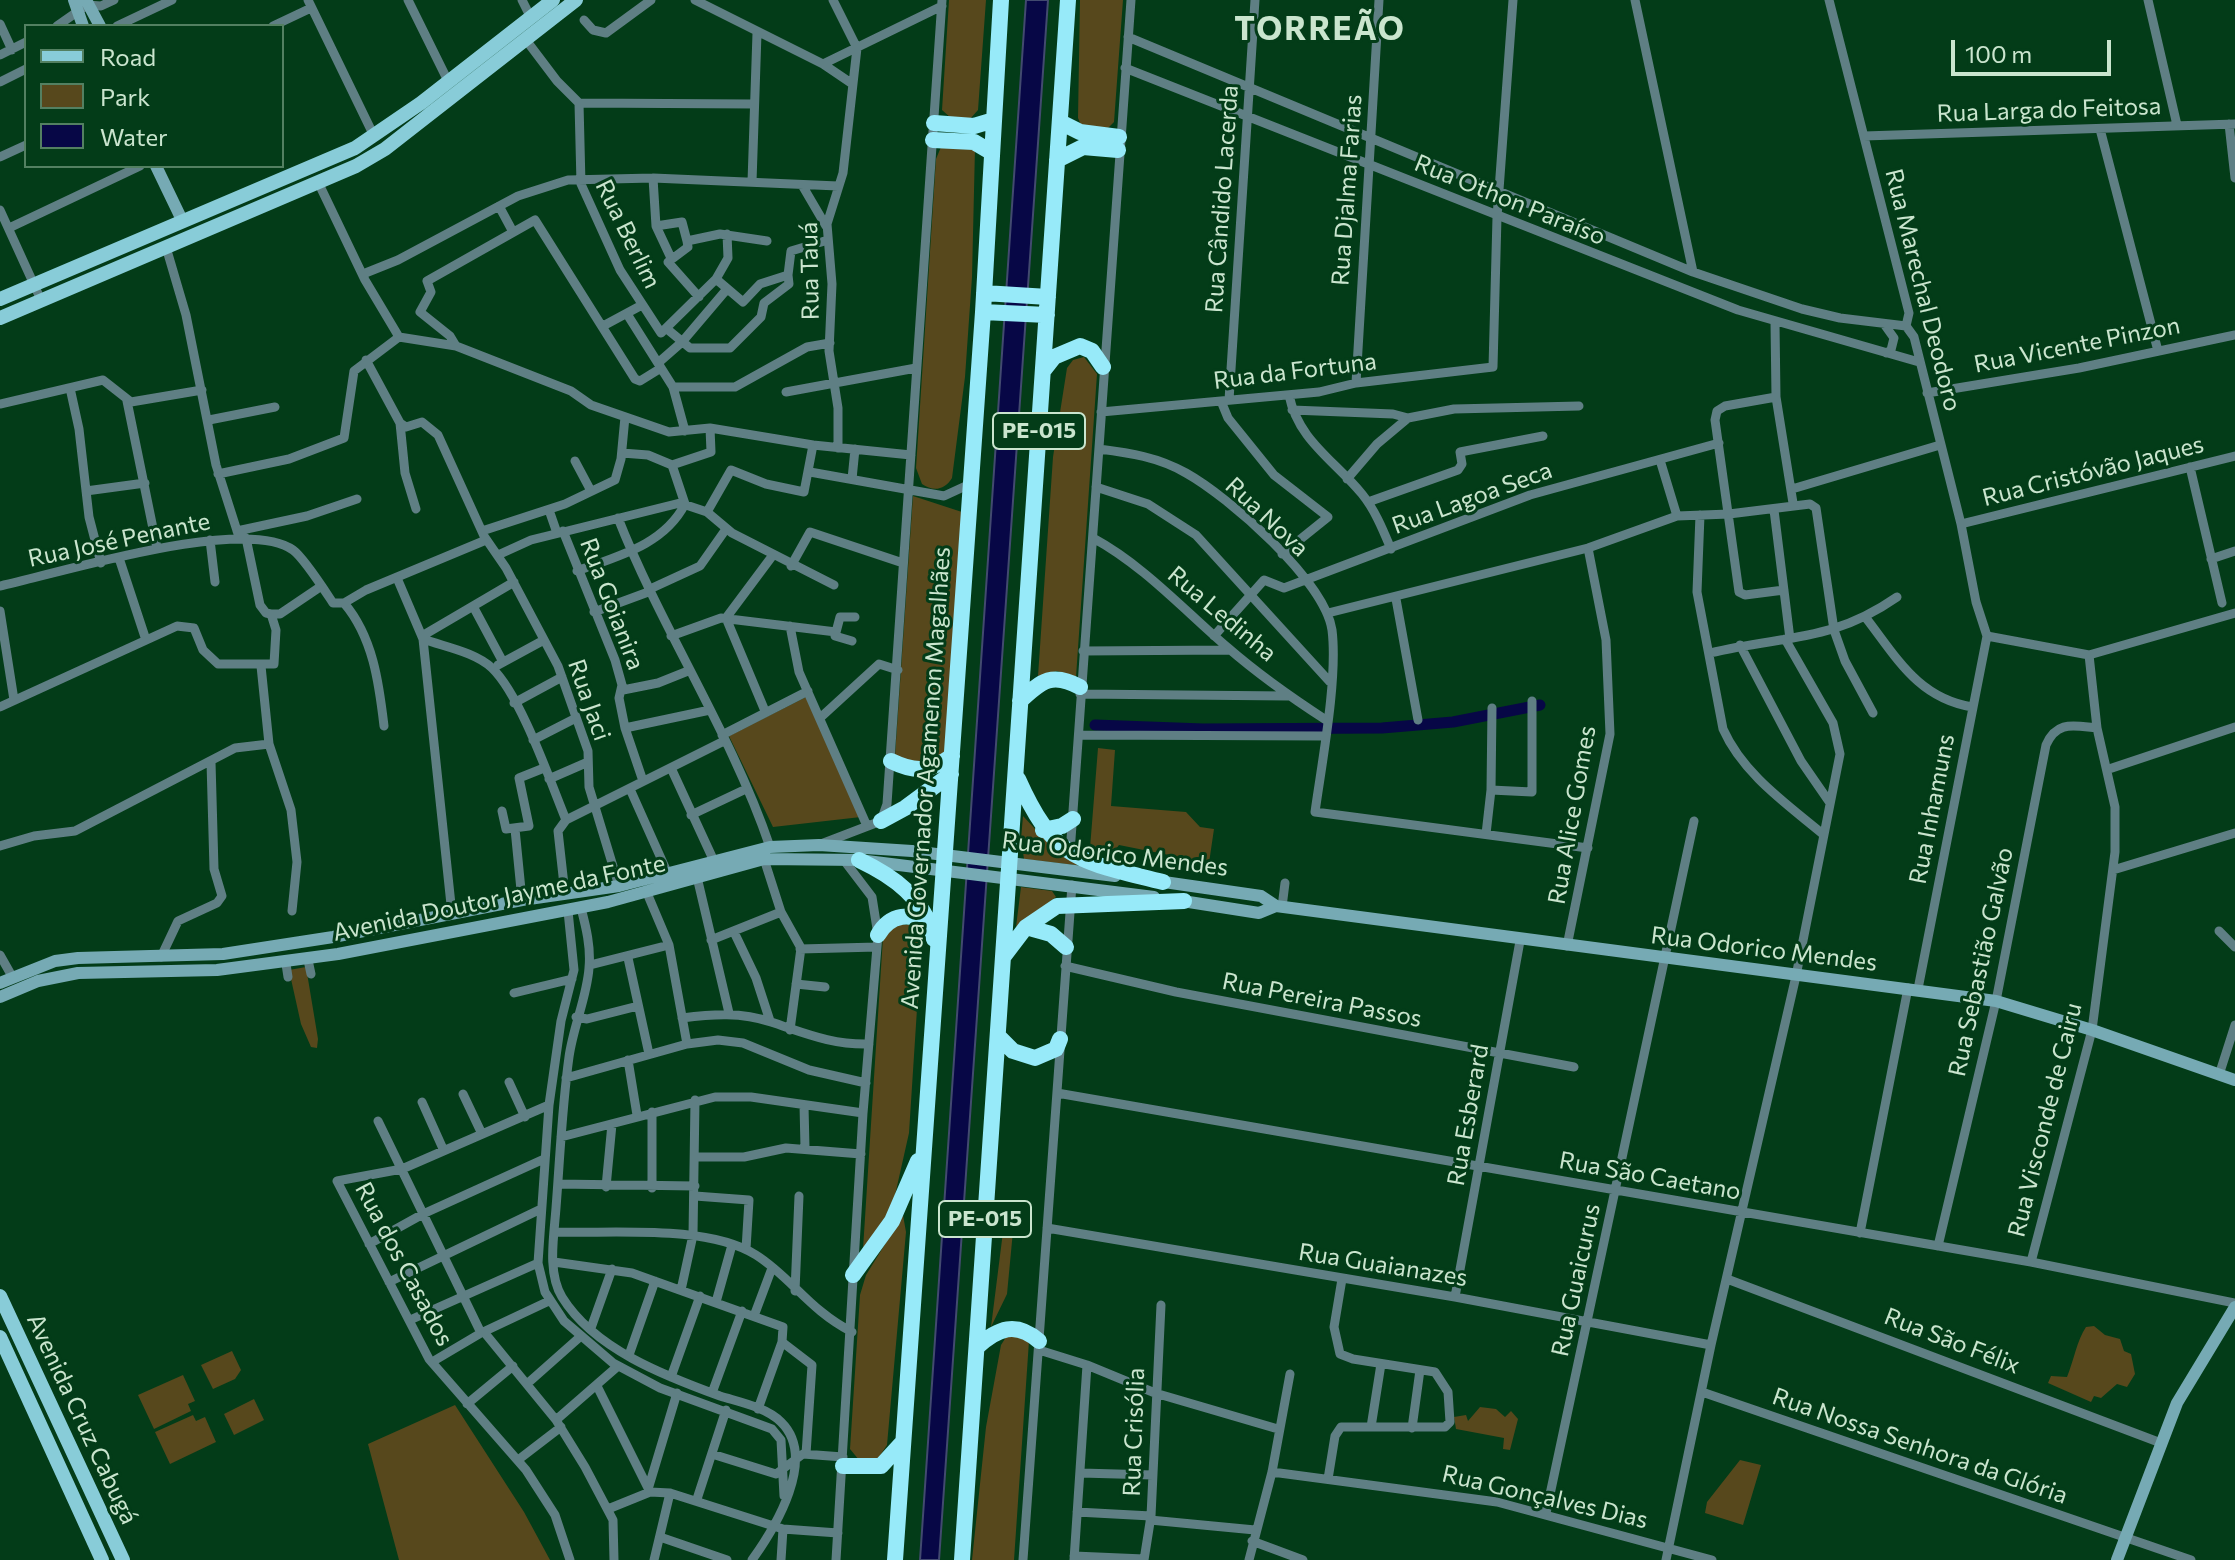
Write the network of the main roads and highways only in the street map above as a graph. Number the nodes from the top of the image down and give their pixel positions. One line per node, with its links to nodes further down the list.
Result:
1 (74, 0): 7 (main road)
2 (553, 0): 14 (main road)
3 (576, 0): 20 (main road)
4 (1001, 0): 9 (highway, Avenida Governador Agamenon Magalhães / PE-015)
5 (1068, 0): 10 (highway, PE-015)
6 (88, 2): 8 (main road)
7 (80, 20)
8 (99, 24)
9 (994, 120): 11 (highway, Avenida Governador Agamenon Magalhães / PE-015); 11 (highway)
10 (1060, 122): 12 (highway, PE-015); 12 (highway)
11 (991, 152): 15 (highway, Avenida Governador Agamenon Magalhães / PE-015)
12 (1057, 160): 16 (highway, PE-015)
13 (157, 168): 14 (main road)
14 (182, 220): 17 (main road)
15 (992, 294): 16 (highway); 18 (highway, Avenida Governador Agamenon Magalhães / PE-015)
16 (1040, 297): 19 (highway, PE-015)
17 (0, 299)
18 (991, 312): 19 (highway); 25 (highway, Avenida Governador Agamenon Magalhães / PE-015)
19 (1039, 315): 22 (highway, PE-015)
20 (0, 318)
21 (1103, 367): 22 (highway)
22 (1043, 371): 24 (highway, PE-015)
23 (1080, 690): 24 (highway)
24 (1020, 701): 28 (highway, PE-015)
25 (952, 756): 26 (highway); 27 (highway, Avenida Governador Agamenon Magalhães / PE-015)
26 (891, 761)
27 (951, 774): 30 (highway); 34 (highway, Avenida Governador Agamenon Magalhães / PE-015)
28 (1015, 774): 31 (highway); 35 (highway, PE-015)
29 (1073, 819): 31 (highway)
30 (874, 824)
31 (1043, 830): 36 (highway)
32 (767, 853): 33 (main road, Avenida Doutor Jayme da Fonte); 34 (main road, Avenida Doutor Jayme da Fonte); 37 (main road, Avenida Doutor Jayme da Fonte); 41 (main road, Avenida Doutor Jayme da Fonte)
33 (851, 860): 34 (main road, Avenida Doutor Jayme da Fonte); 42 (highway)
34 (952, 863): 35 (main road, Avenida Doutor Jayme da Fonte); 48 (highway, Avenida Governador Agamenon Magalhães / PE-015)
35 (1002, 869): 36 (main road, Rua Odorico Mendes); 38 (main road, Rua Odorico Mendes); 47 (highway, PE-015)
36 (1163, 882): 39 (main road, Rua Odorico Mendes)
37 (528, 899): 41 (main road); 43 (main road, Avenida Doutor Jayme da Fonte)
38 (1184, 901): 39 (main road, Rua Odorico Mendes); 40 (highway)
39 (1279, 906): 53 (main road, Rua Odorico Mendes)
40 (1026, 927): 45 (highway); 47 (highway)
41 (434, 935): 46 (main road, Avenida Doutor Jayme da Fonte)
42 (933, 936): 44 (highway); 48 (highway)
43 (333, 937): 46 (main road); 49 (main road, Avenida Doutor Jayme da Fonte)
44 (877, 941)
45 (1066, 947)
46 (325, 956): 50 (main road, Avenida Doutor Jayme da Fonte)
47 (1003, 957): 51 (highway, PE-015)
48 (936, 965): 54 (highway, Avenida Governador Agamenon Magalhães / PE-015)
49 (0, 983)
50 (0, 997)
51 (998, 1036): 52 (highway); 61 (highway, PE-015)
52 (1060, 1039)
53 (2235, 1080)
54 (924, 1145): 55 (highway); 62 (highway, Avenida Governador Agamenon Magalhães / PE-015)
55 (853, 1275)
56 (0, 1296): 58 (main road, Avenida Cruz Cabugá)
57 (2235, 1305): 68 (main road)
58 (5, 1319): 65 (main road, Avenida Cruz Cabugá)
59 (0, 1337): 64 (main road, Avenida Cruz Cabugá)
60 (1039, 1345): 61 (highway)
61 (977, 1347): 67 (highway, PE-015)
62 (903, 1441): 63 (highway); 66 (highway, Avenida Governador Agamenon Magalhães / PE-015)
63 (843, 1462)
64 (102, 1560)
65 (123, 1560)
66 (895, 1560)
67 (962, 1560)
68 (2117, 1560)

